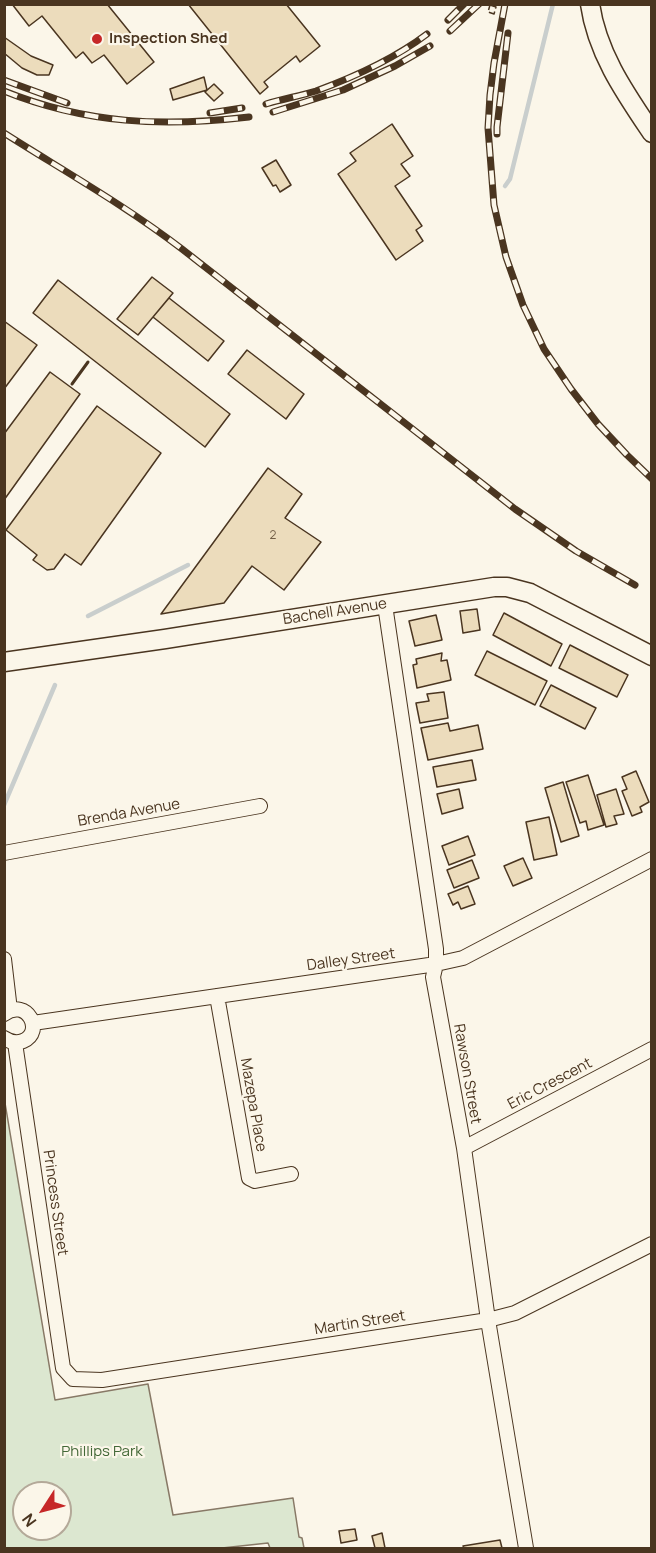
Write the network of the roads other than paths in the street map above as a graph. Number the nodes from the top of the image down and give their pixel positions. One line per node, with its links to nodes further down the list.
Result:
1 (590, 4): 2 (main road)
2 (651, 133)
3 (385, 605): 4 (main road, Bachell Avenue); 5 (main road, Bachell Avenue); 10 (street, Rawson Street)
4 (651, 656)
5 (4, 662)
6 (260, 806): 7 (street, Brenda Avenue)
7 (4, 853)
8 (651, 859): 10 (street, Dalley Street)
9 (4, 959): 12 (street)
10 (436, 964): 11 (street, Dalley Street); 16 (street, Rawson Street)
11 (217, 996): 13 (street, Dalley Street); 17 (street, Mazepa Place)
12 (7, 1012): 13 (street)
13 (33, 1023): 14 (street)
14 (10, 1040): 20 (street, Princess Street)
15 (651, 1049): 16 (street, Eric Crescent)
16 (464, 1148): 19 (street, Rawson Street)
17 (291, 1174)
18 (651, 1244): 19 (street, Martin Street)
19 (488, 1320): 20 (street, Martin Street); 21 (street, Rawson Street)
20 (63, 1368)
21 (526, 1548)

